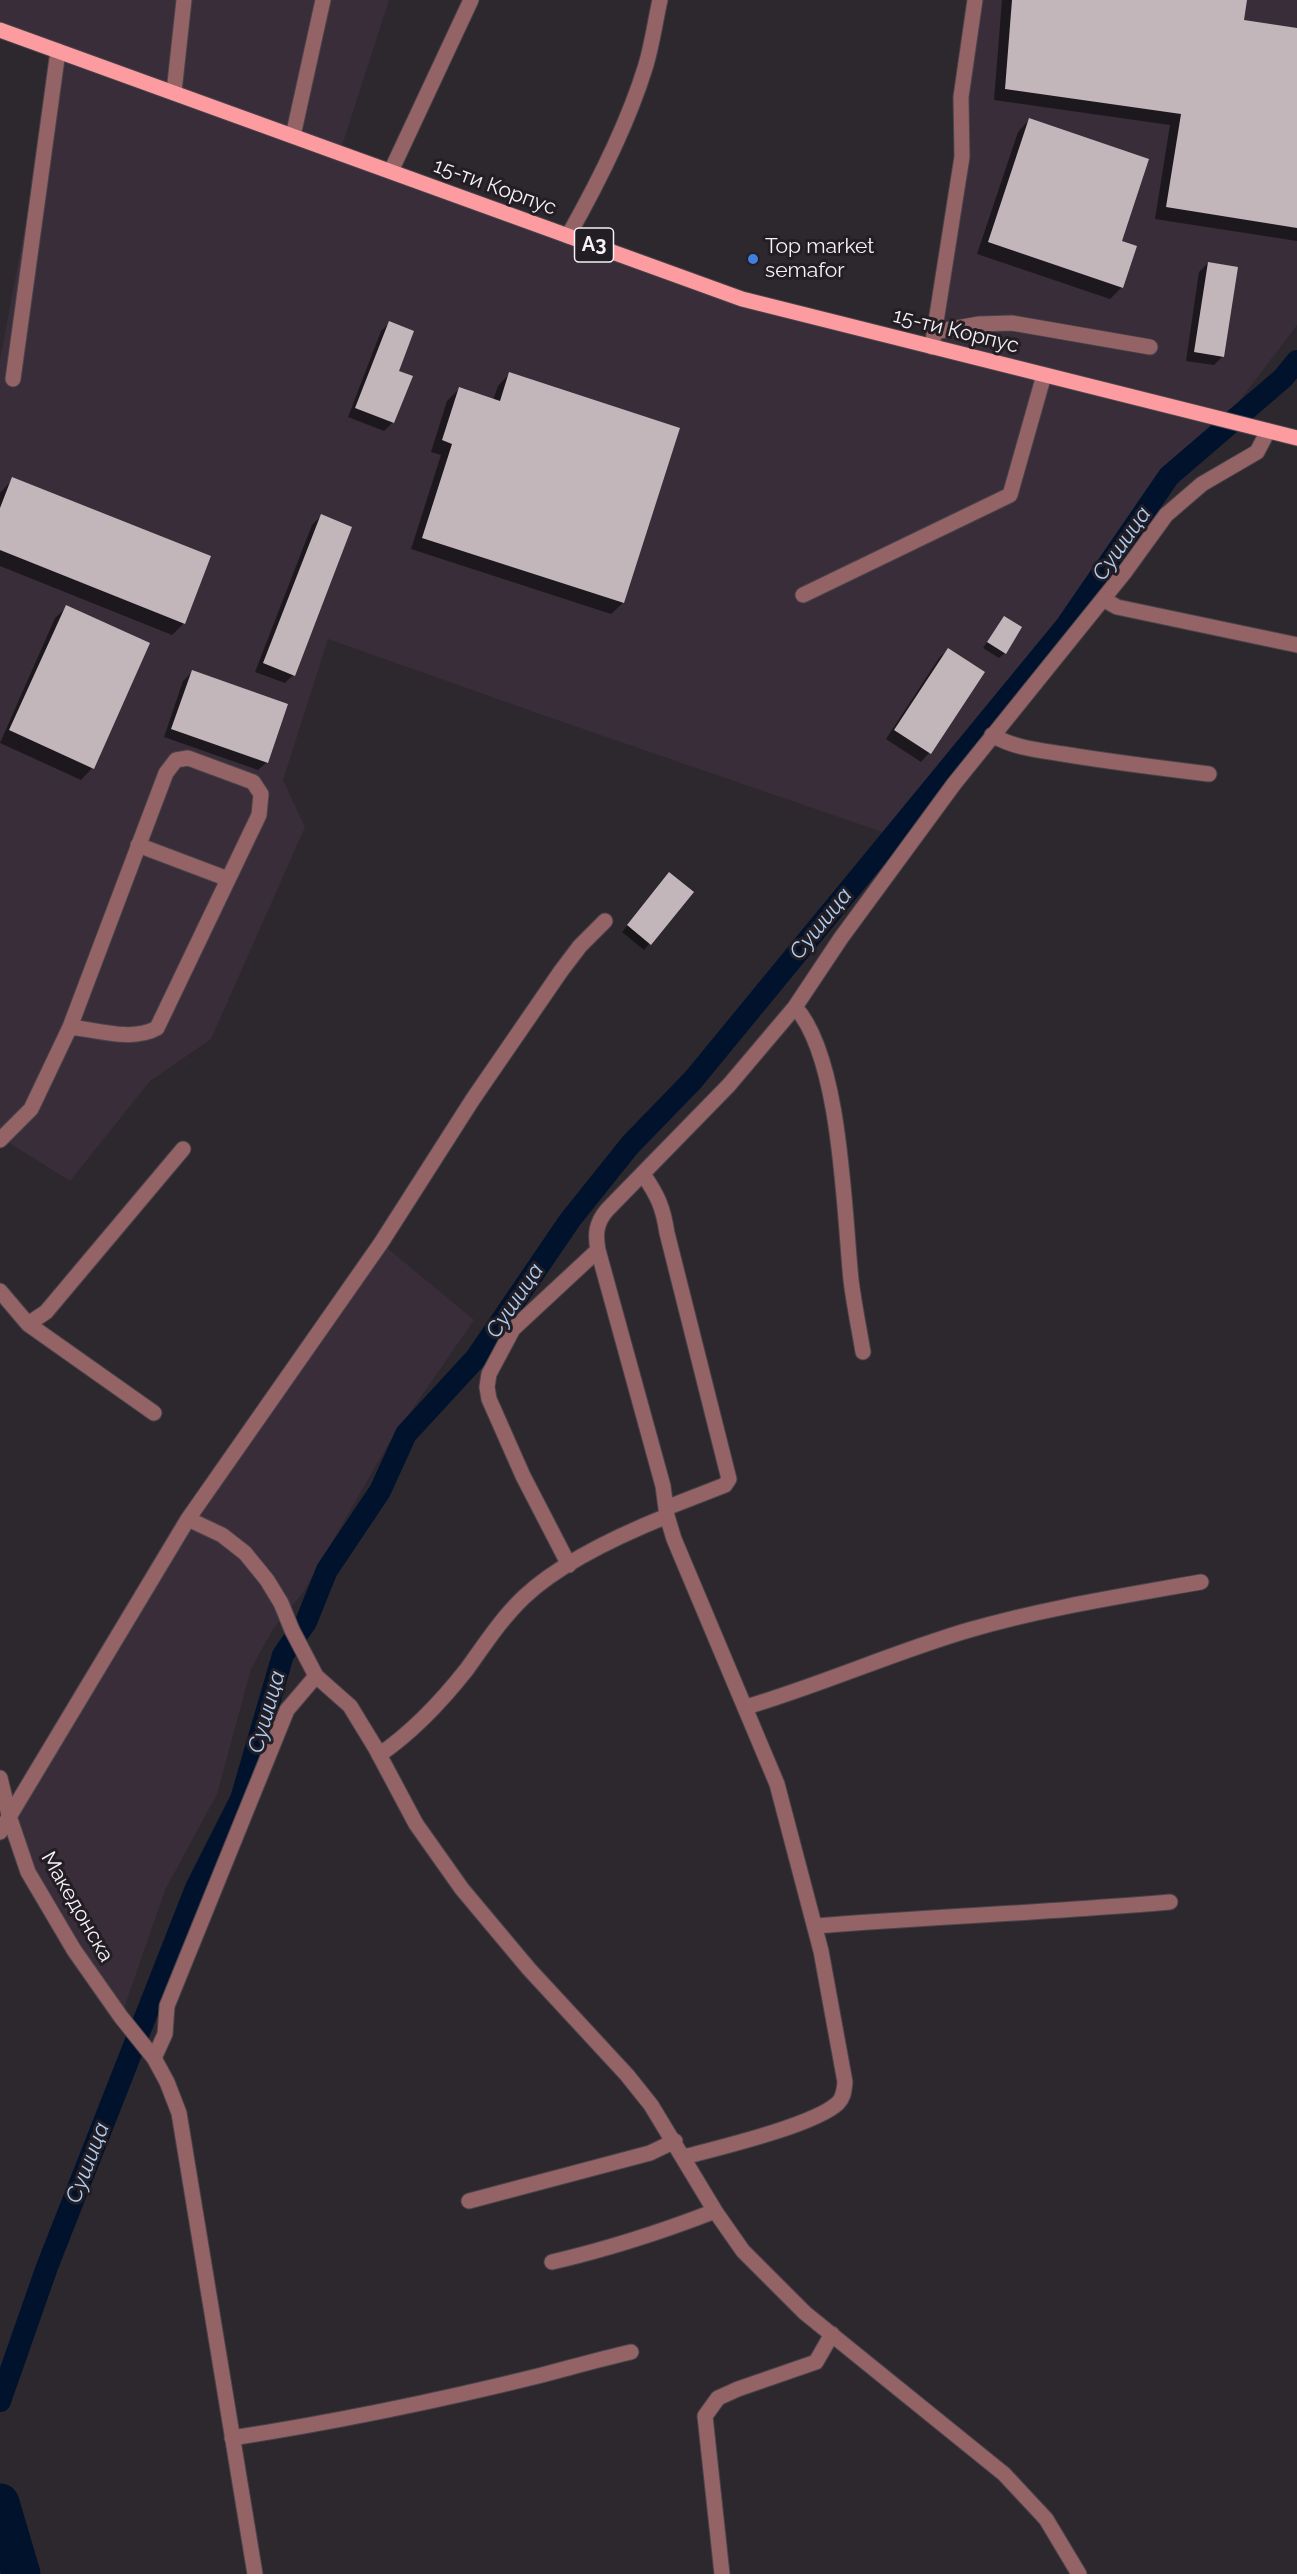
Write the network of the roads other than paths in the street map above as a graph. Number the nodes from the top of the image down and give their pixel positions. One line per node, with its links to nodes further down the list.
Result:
1 (184, 0): 8 (street)
2 (323, 0): 9 (street)
3 (471, 0): 10 (street)
4 (660, 0): 11 (street)
5 (975, 0): 12 (street)
6 (0, 30): 7 (main road, 15-ти Корпус / A3)
7 (58, 51): 8 (main road, 15-ти Корпус / A3); 15 (street)
8 (174, 92): 9 (main road, 15-ти Корпус / A3)
9 (294, 136): 10 (main road, 15-ти Корпус / A3)
10 (391, 171): 11 (main road, 15-ти Корпус / A3)
11 (568, 236): 12 (main road, 15-ти Корпус / A3)
12 (933, 340): 13 (street); 14 (main road, 15-ти Корпус / A3)
13 (1150, 347)
14 (1044, 375): 16 (main road, 15-ти Корпус / A3); 18 (street)
15 (13, 379)
16 (1261, 429): 17 (main road, 15-ти Корпус / A3); 19 (street)
17 (1297, 438)
18 (803, 595)
19 (1103, 599): 20 (street); 21 (street)
20 (1297, 645)
21 (992, 735): 22 (street); 26 (street)
22 (1209, 774)
23 (138, 845): 24 (street); 24 (street); 27 (street)
24 (228, 879): 27 (street)
25 (604, 921): 37 (street)
26 (795, 1007): 30 (street); 34 (street)
27 (70, 1027): 28 (street)
28 (0, 1140)
29 (183, 1149): 33 (street)
30 (643, 1174): 31 (street); 36 (street)
31 (598, 1250): 36 (street); 38 (street)
32 (0, 1291): 33 (street)
33 (28, 1324): 35 (street)
34 (863, 1352)
35 (154, 1413)
36 (666, 1512): 38 (street); 41 (street)
37 (188, 1519): 40 (street); 44 (street)
38 (568, 1565): 42 (street)
39 (1201, 1582): 41 (street)
40 (316, 1676): 42 (street); 48 (street)
41 (746, 1707): 47 (street)
42 (379, 1755): 49 (street)
43 (0, 1778): 44 (street, Македонска)
44 (10, 1819): 45 (street); 48 (street, Македонска)
45 (0, 1832)
46 (1170, 1902): 47 (street)
47 (815, 1926): 50 (street)
48 (154, 2058): 56 (street, Македонска)
49 (675, 2141): 50 (street); 51 (street)
50 (684, 2157): 52 (street)
51 (469, 2201)
52 (715, 2211): 53 (street); 54 (street)
53 (552, 2262)
54 (832, 2334): 58 (street); 59 (street)
55 (632, 2352): 56 (street)
56 (232, 2438): 57 (street, Македонска)
57 (255, 2574)
58 (722, 2574)
59 (1079, 2574)

